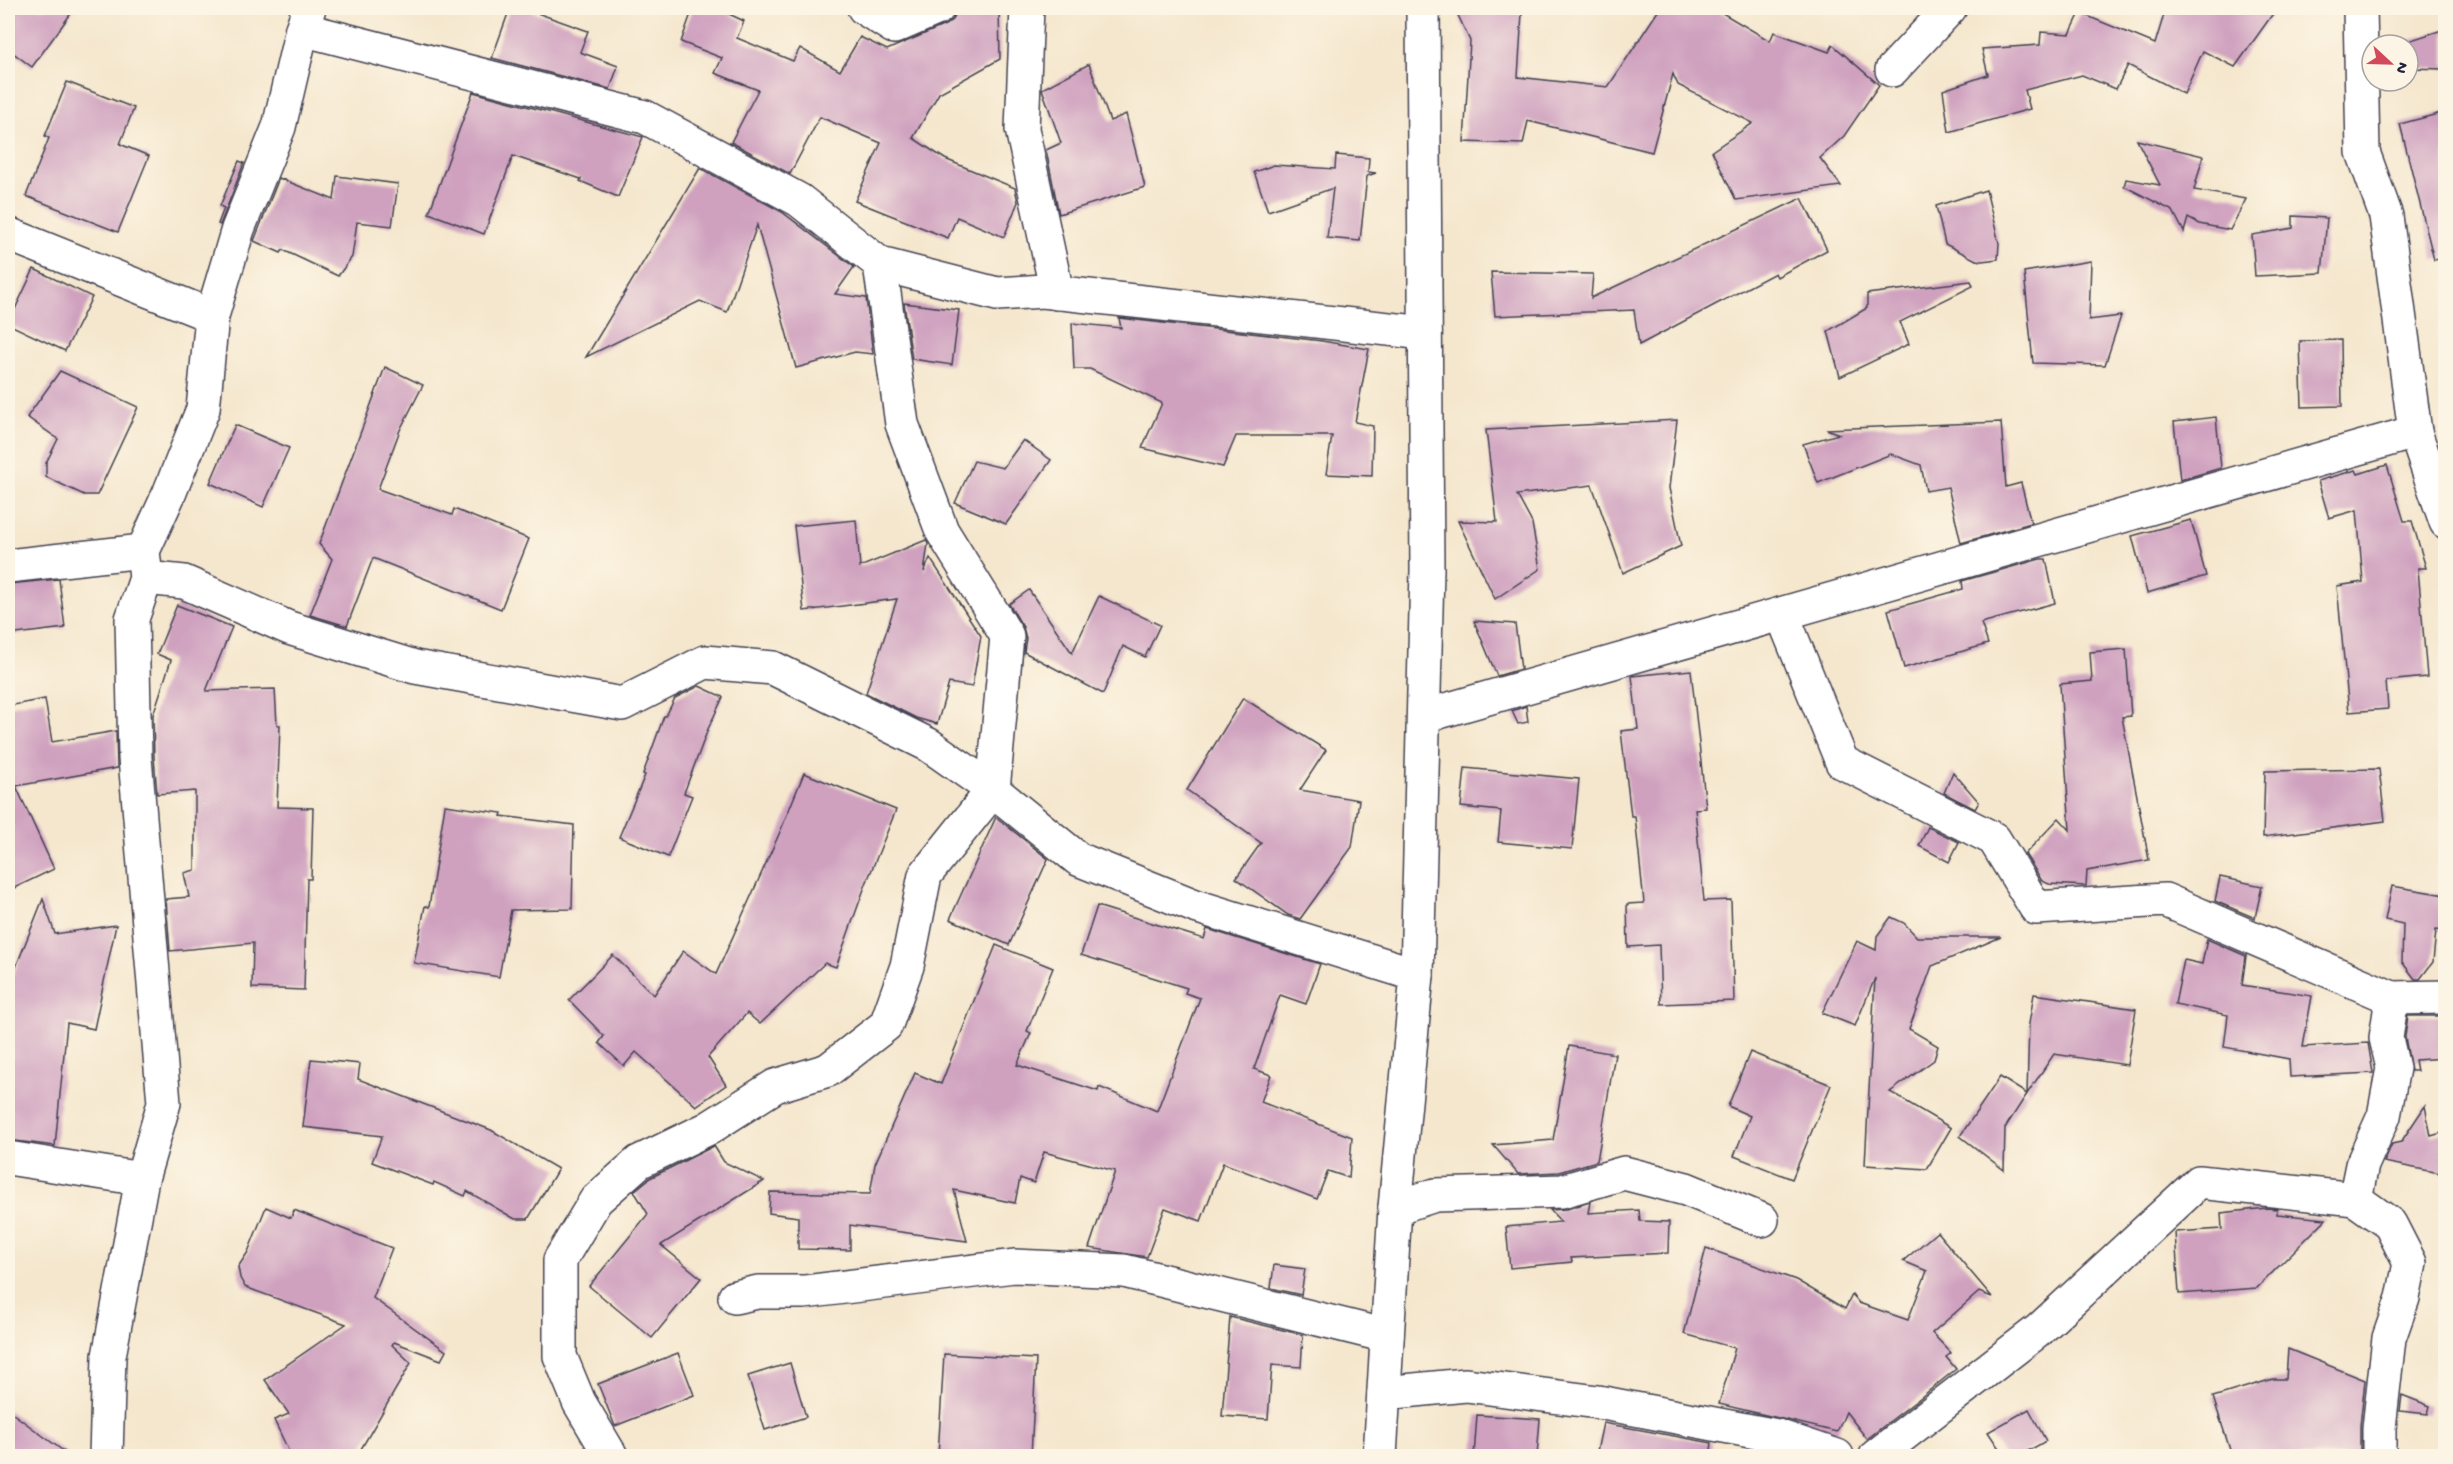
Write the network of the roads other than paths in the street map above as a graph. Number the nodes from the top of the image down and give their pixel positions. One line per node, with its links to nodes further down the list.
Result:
1 (864, 8): 2 (street)
2 (938, 8)
3 (1027, 8): 11 (street)
4 (1423, 8): 13 (street)
5 (1950, 8): 8 (street)
6 (2360, 8): 14 (street)
7 (306, 18): 10 (street); 12 (street)
8 (1892, 70)
9 (8, 234): 12 (street)
10 (880, 264): 11 (street); 20 (street)
11 (1057, 293): 13 (street)
12 (212, 316): 16 (street)
13 (1425, 333): 19 (street)
14 (2415, 432): 15 (street); 18 (street)
15 (2445, 522)
16 (145, 565): 17 (street); 20 (street); 25 (street)
17 (8, 566)
18 (1782, 614): 19 (street); 23 (street)
19 (1425, 716): 21 (street)
20 (993, 790): 21 (street); 33 (street)
21 (1417, 975): 27 (street)
22 (2445, 997): 23 (street)
23 (2392, 998): 26 (street)
24 (8, 1158): 25 (street)
25 (142, 1179): 32 (street)
26 (2355, 1199): 36 (street); 37 (street)
27 (1395, 1208): 28 (street); 30 (street)
28 (1762, 1220)
29 (735, 1297): 30 (street)
30 (1387, 1336): 31 (street)
31 (1384, 1393): 34 (street); 35 (street)
32 (106, 1456)
33 (611, 1456)
34 (1380, 1456)
35 (1837, 1456)
36 (1876, 1456)
37 (2379, 1456)

